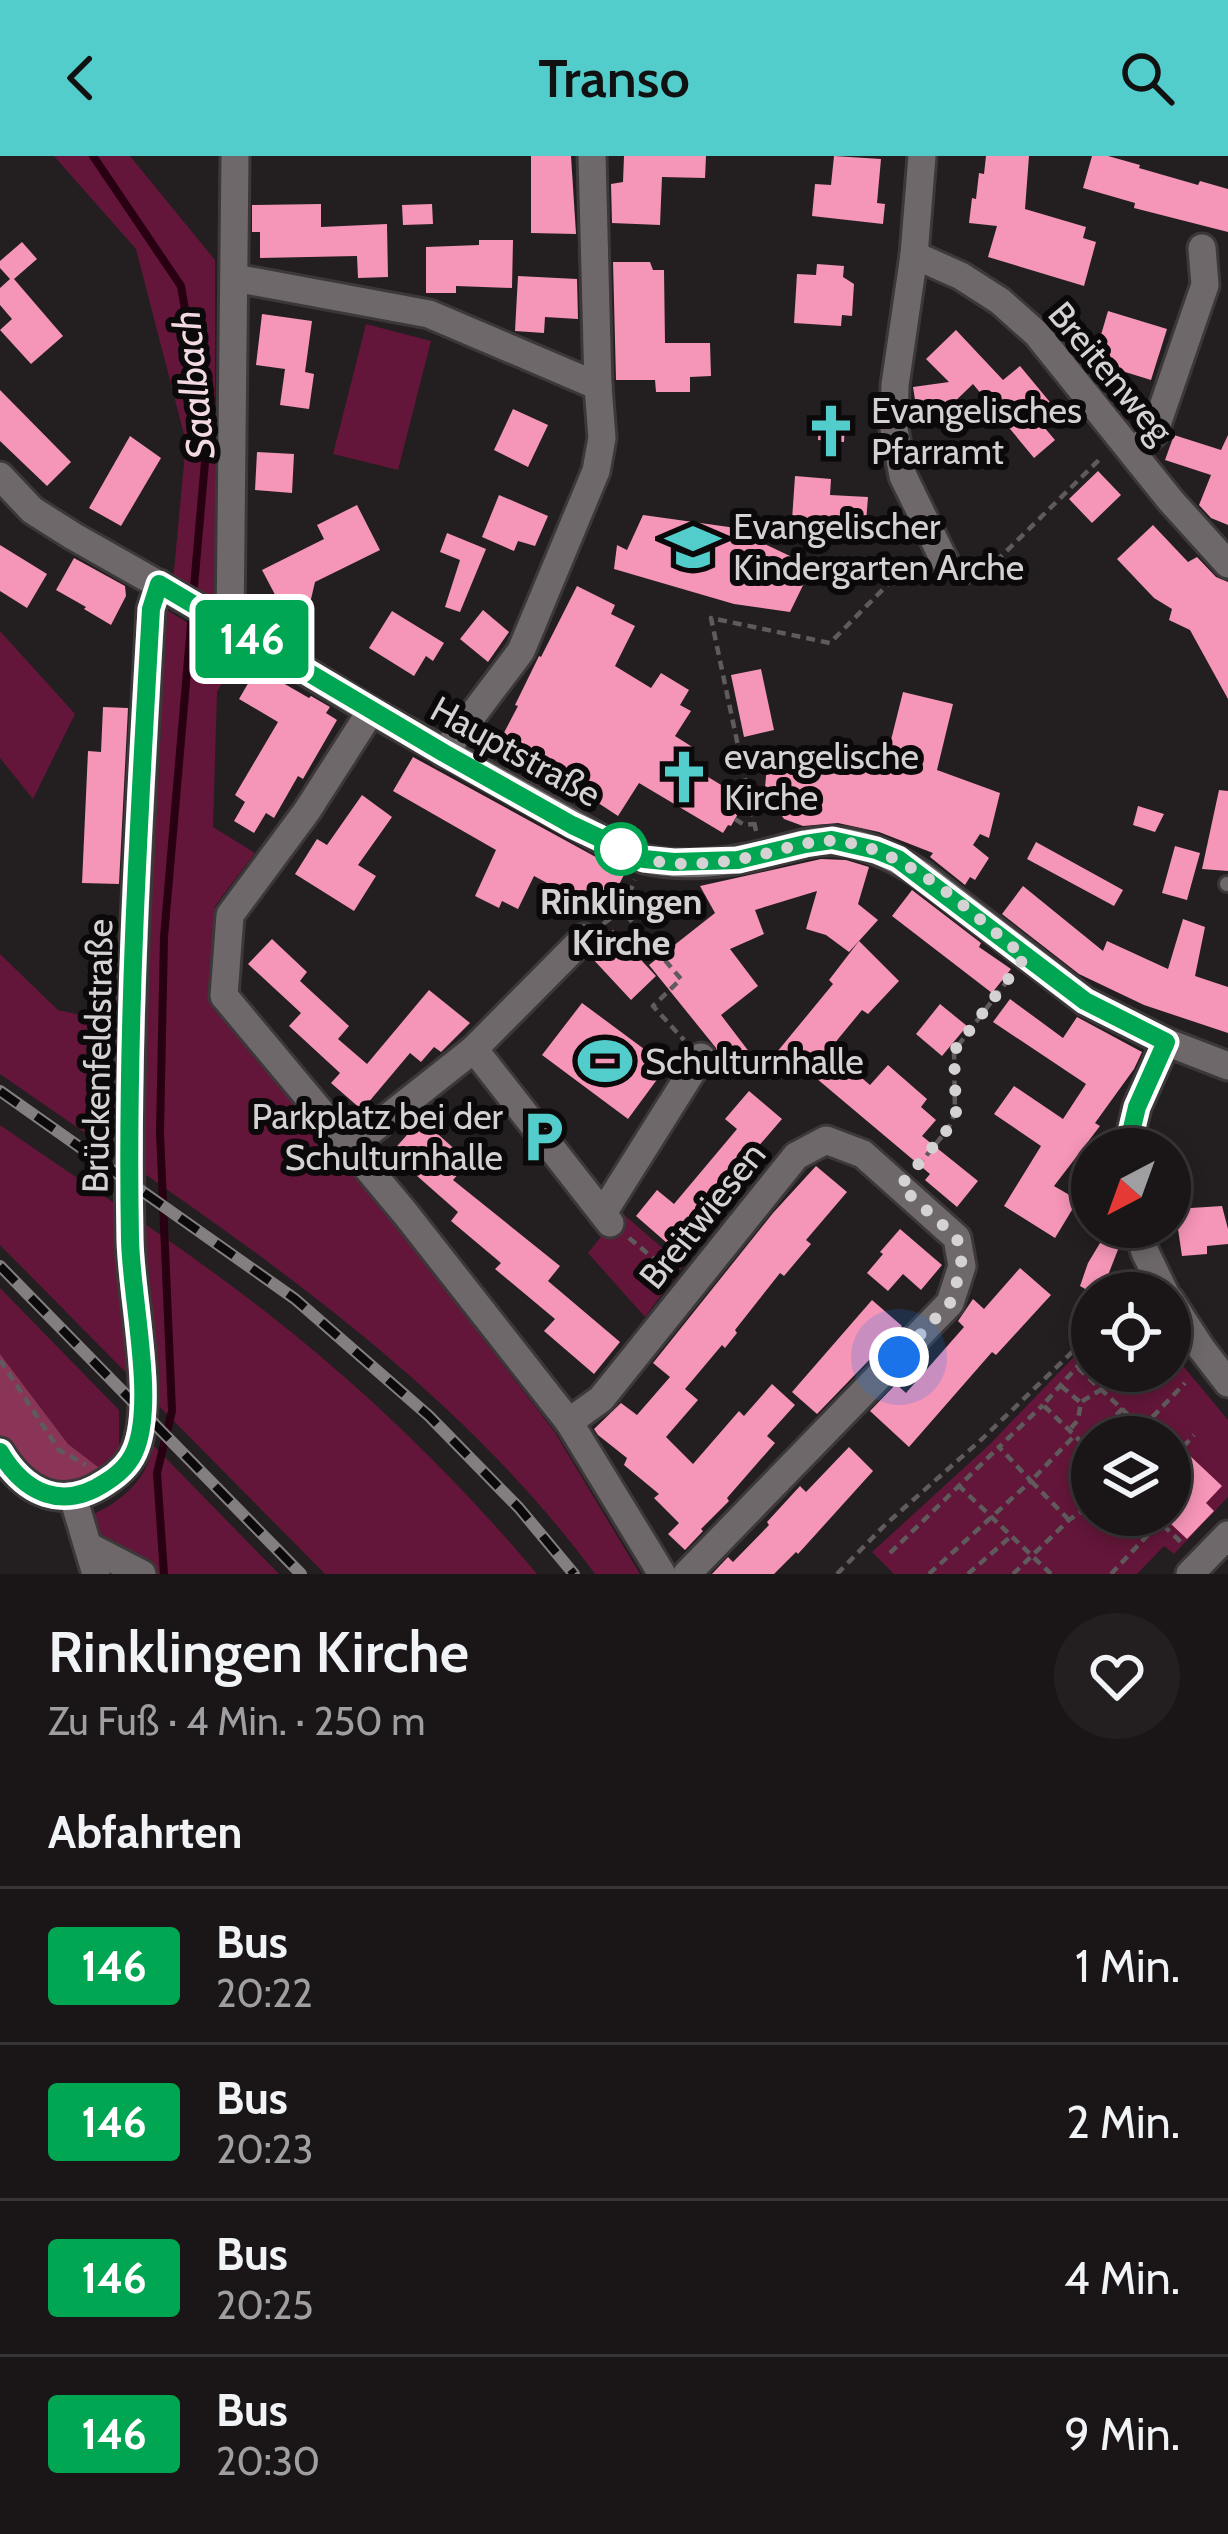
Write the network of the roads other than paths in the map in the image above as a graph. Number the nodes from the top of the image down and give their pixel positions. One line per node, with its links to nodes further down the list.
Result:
1 (235, 156): 6 (street)
2 (592, 156): 7 (street)
3 (922, 156): 5 (street)
4 (1202, 248): 8 (street)
5 (914, 255): 8 (street, Breitenweg); 11 (street)
6 (235, 278): 7 (street); 13 (street)
7 (598, 386): 15 (street)
8 (1127, 445): 10 (street, Breitenweg)
9 (0, 476): 12 (street, Hauptstraße)
10 (1225, 554)
11 (945, 562)
12 (166, 588): 13 (street, Hauptstraße); 27 (street, Brückenfeldstraße)
13 (225, 622): 14 (street, Hauptstraße)
14 (371, 712): 15 (street, Hauptstraße); 22 (street)
15 (444, 753): 17 (street, Hauptstraße)
16 (584, 938): 18 (street)
17 (1166, 1042): 20 (street, Hauptstraße); 21 (street)
18 (474, 1049): 19 (street); 22 (street)
19 (700, 1057)
20 (1228, 1066)
21 (1132, 1128)
22 (349, 1148): 25 (street)
23 (1191, 1333): 24 (street)
24 (1228, 1383)
25 (569, 1422): 33 (street); 34 (street, Breitwiesen)
26 (0, 1452): 27 (street)
27 (73, 1497): 29 (street)
28 (1228, 1535): 30 (street)
29 (88, 1546): 31 (street); 32 (street)
30 (1188, 1560)
31 (139, 1572)
32 (96, 1574)
33 (662, 1574)
34 (687, 1574)

